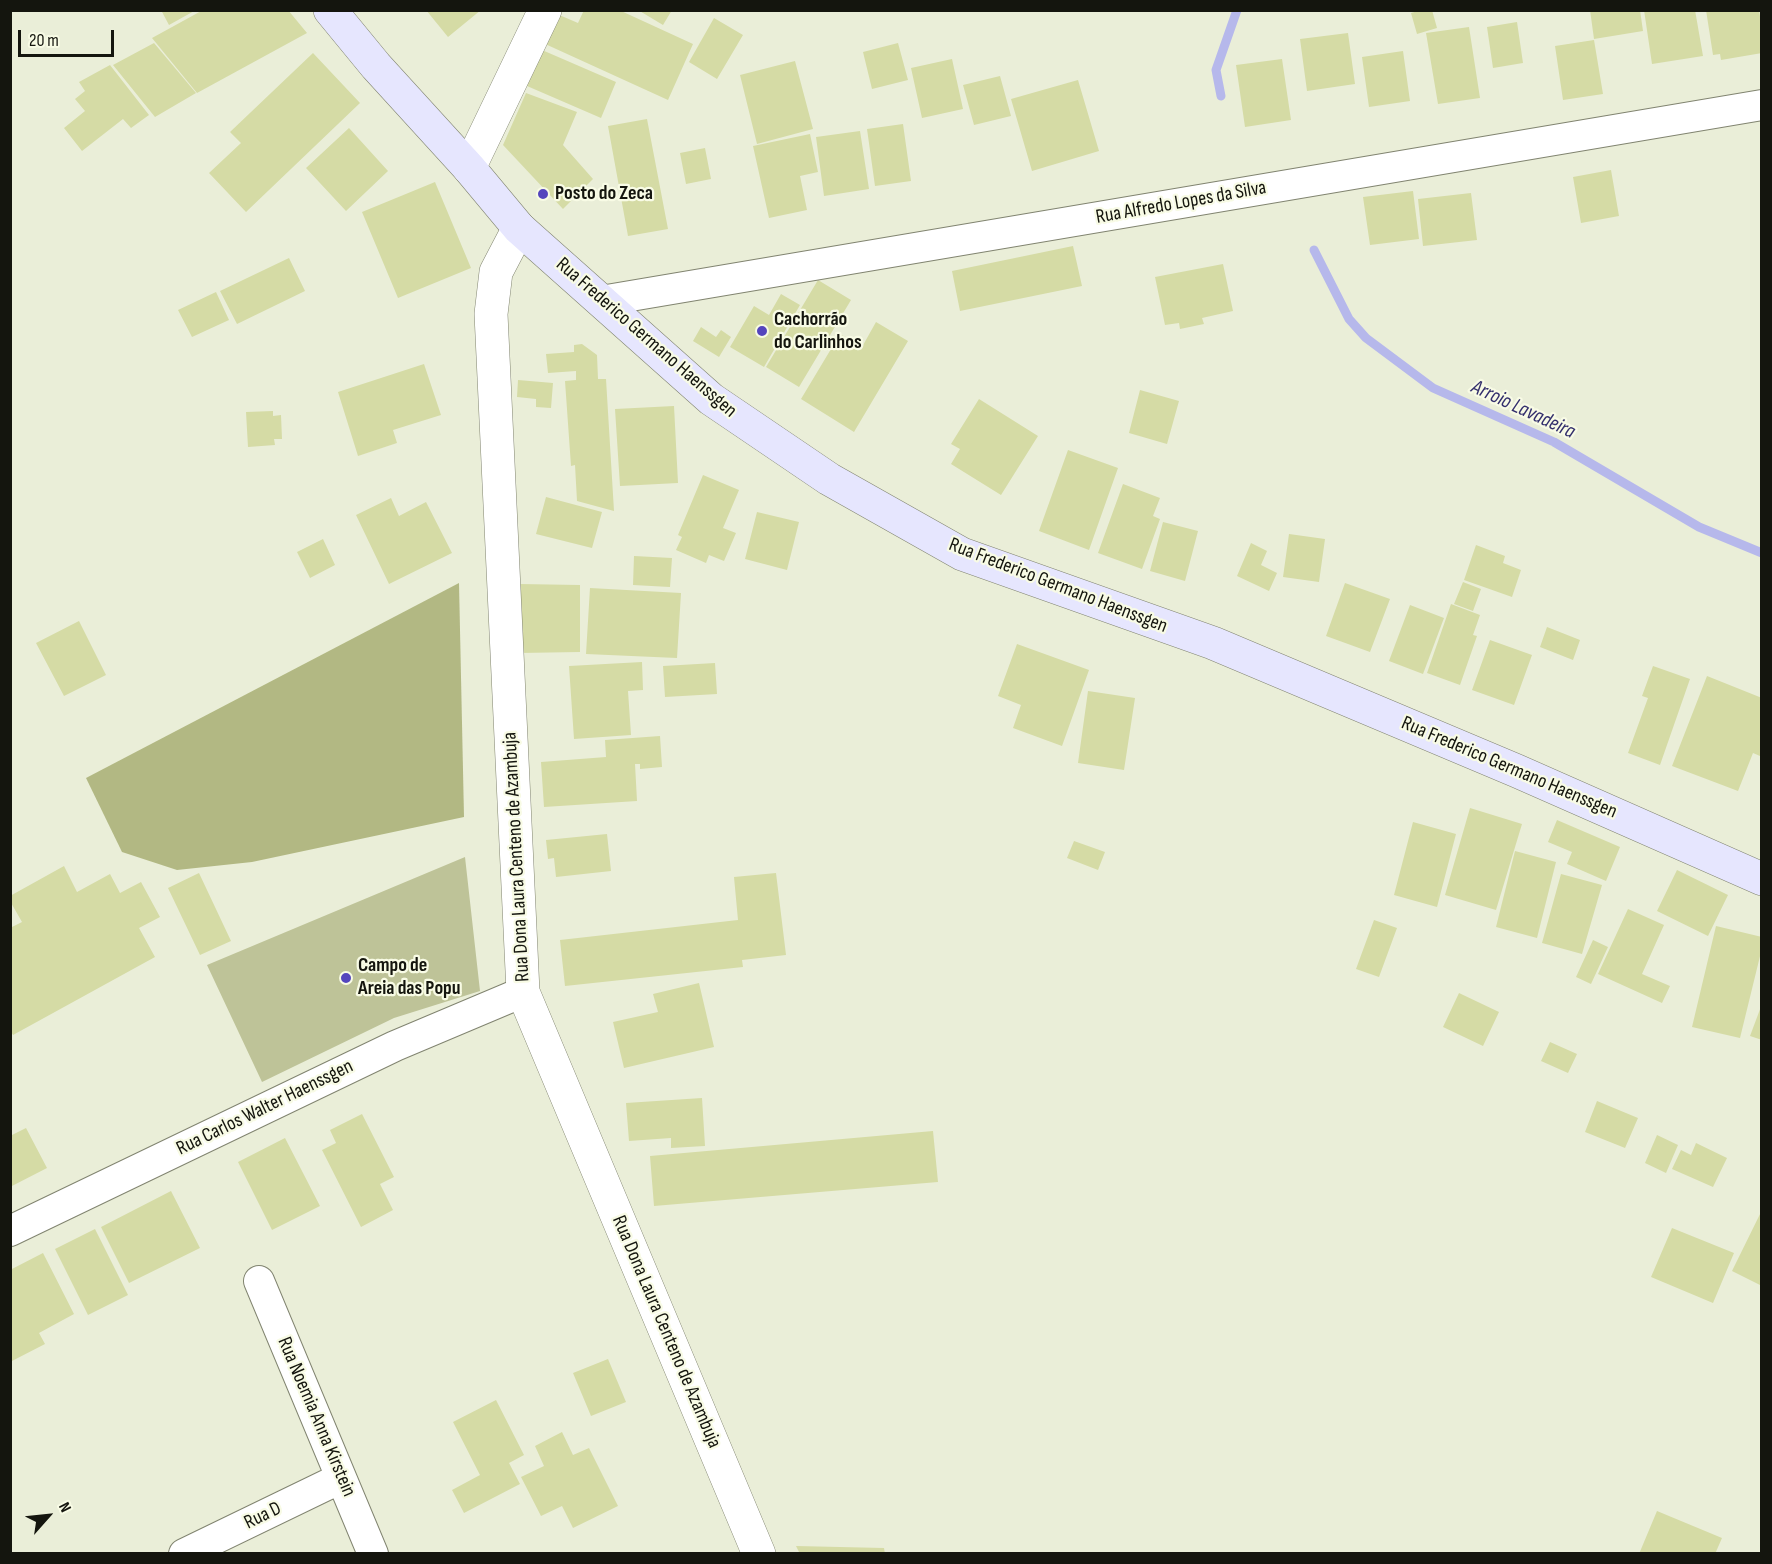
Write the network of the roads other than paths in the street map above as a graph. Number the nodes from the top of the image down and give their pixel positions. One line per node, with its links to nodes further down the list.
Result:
1 (330, 10): 4 (main road, Rua Frederico Germano Haenssgen)
2 (546, 10): 4 (street)
3 (1761, 105): 6 (street, Rua Alfredo Lopes da Silva)
4 (469, 168): 5 (main road, Rua Frederico Germano Haenssgen)
5 (519, 228): 6 (main road, Rua Frederico Germano Haenssgen); 8 (street, Rua Dona Laura Centeno de Azambuja)
6 (601, 301): 7 (main road, Rua Frederico Germano Haenssgen)
7 (1761, 879)
8 (523, 992): 9 (street, Rua Carlos Walter Haenssgen); 14 (street, Rua Dona Laura Centeno de Azambuja)
9 (10, 1231)
10 (260, 1281): 11 (street, Rua Noemia Anna Kirstein)
11 (341, 1478): 12 (street, Rua D); 13 (street, Rua Noemia Anna Kirstein)
12 (184, 1554)
13 (373, 1554)
14 (759, 1554)

